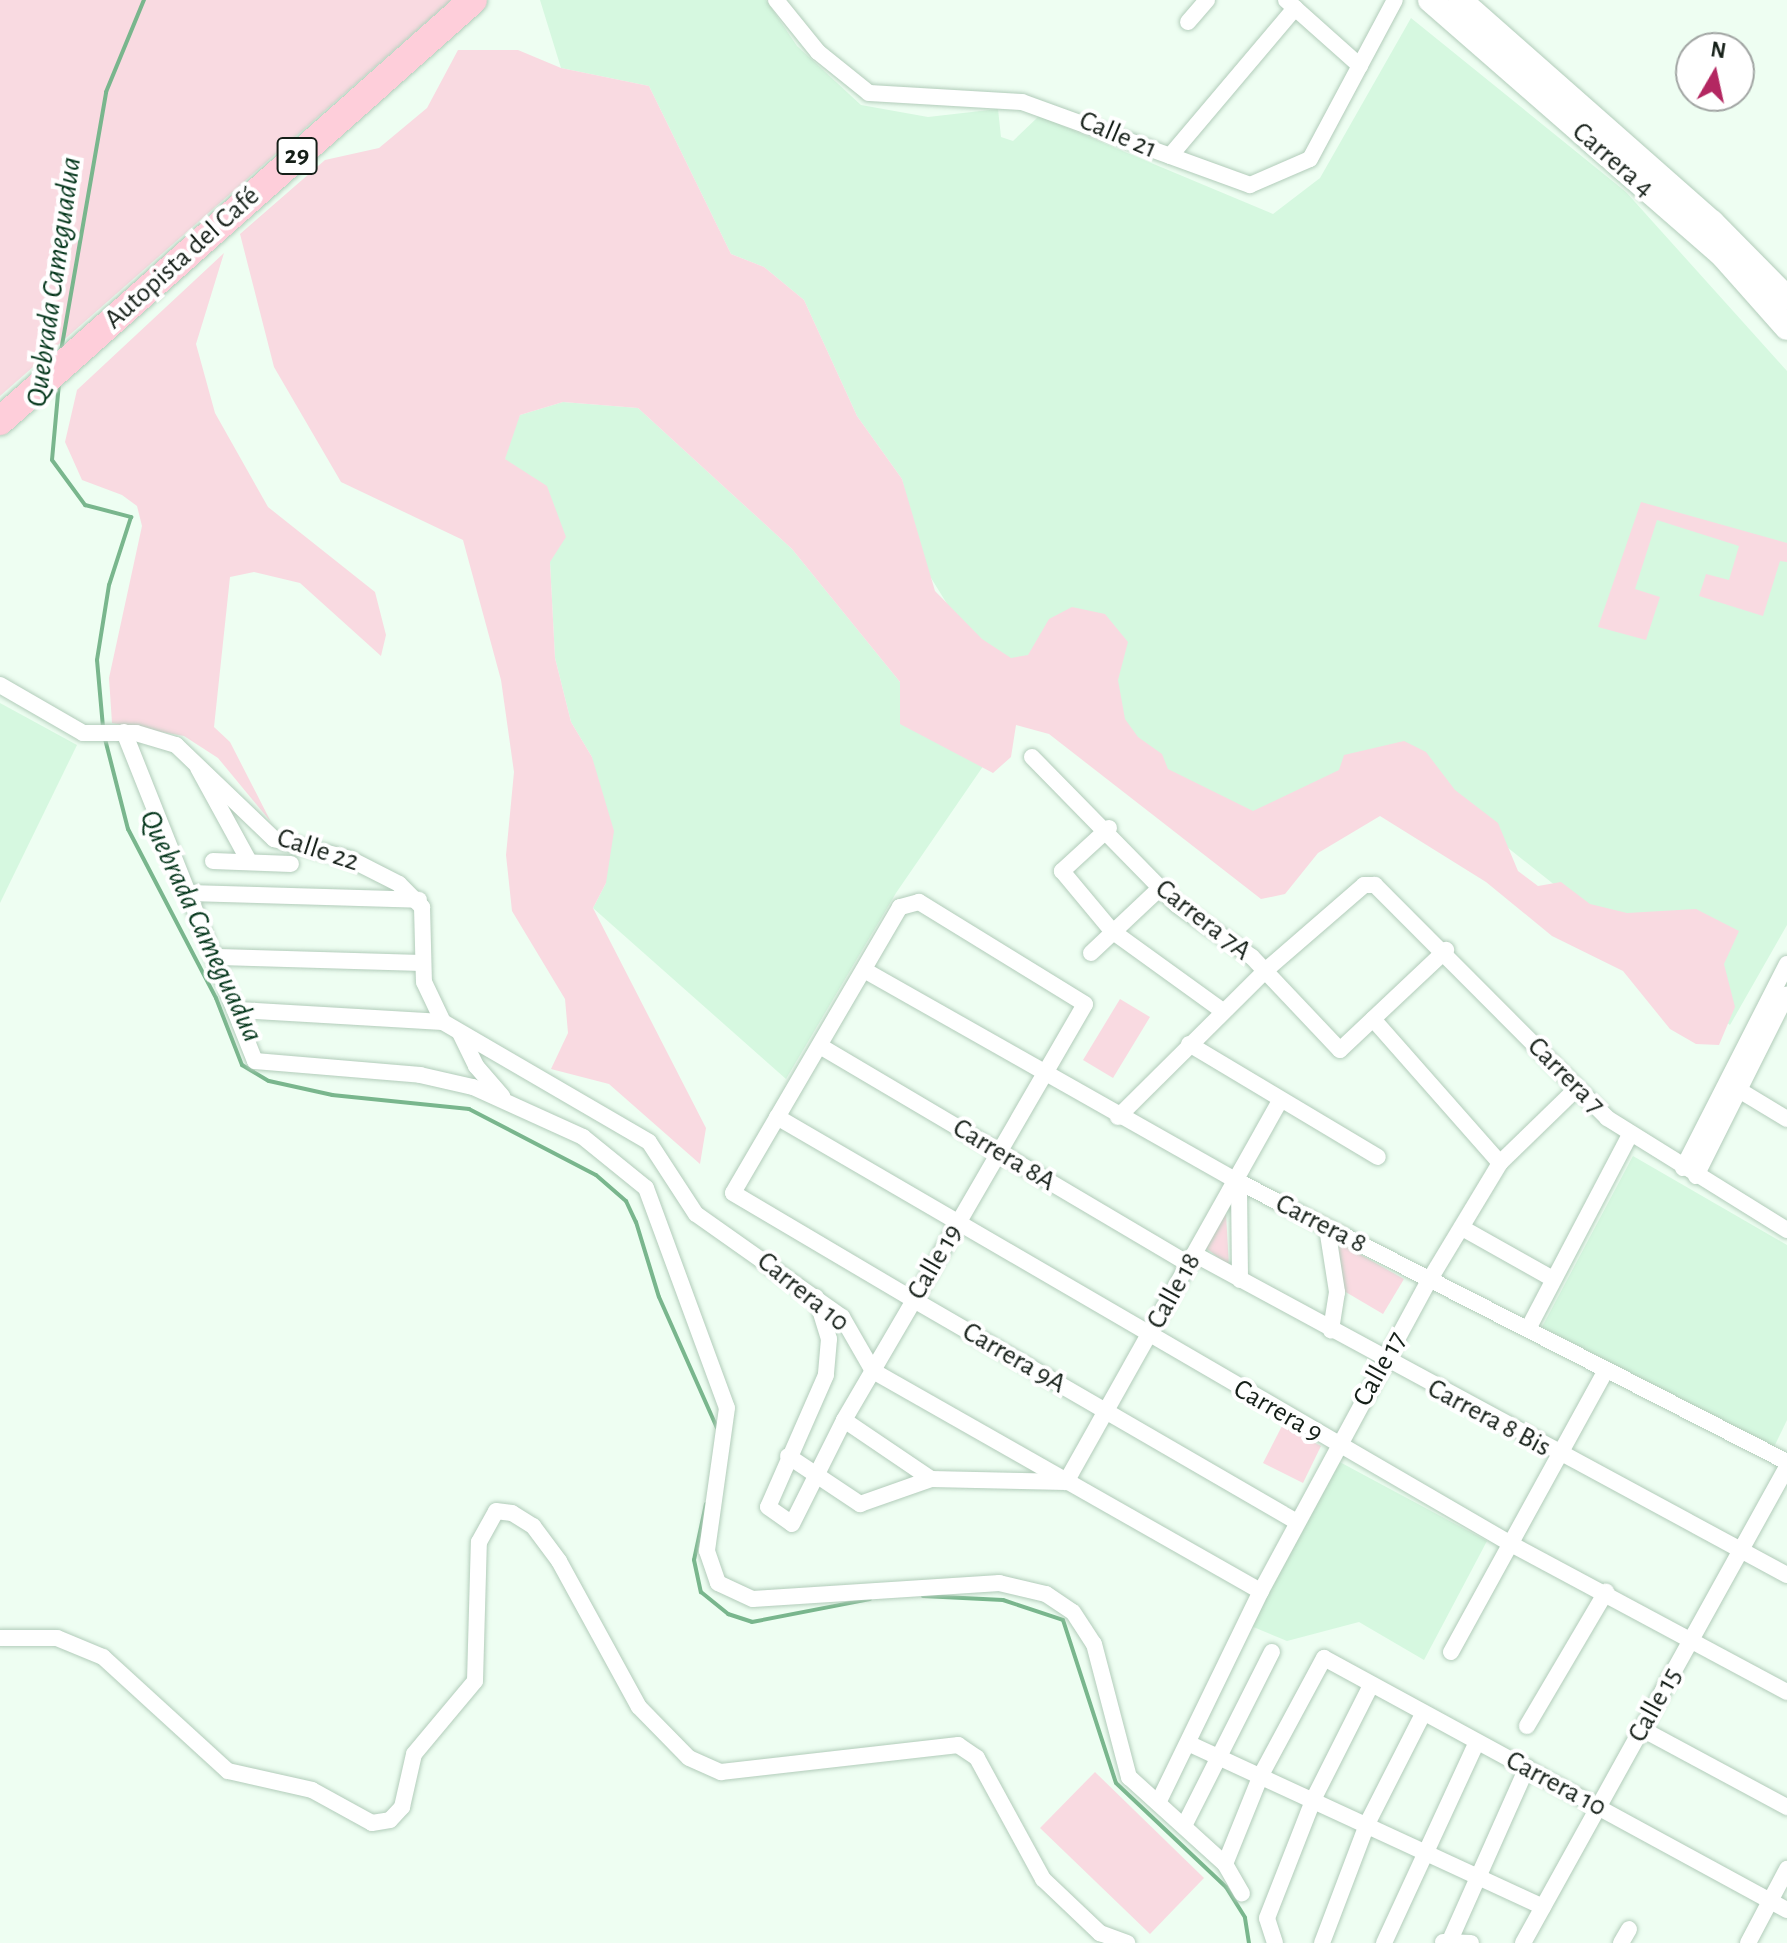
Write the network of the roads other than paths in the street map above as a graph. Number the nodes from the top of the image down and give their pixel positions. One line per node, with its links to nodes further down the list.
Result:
1 (473, 0): 13 (highway, Autopista del Café / 29)
2 (776, 0): 10 (street, Calle 21)
3 (1207, 0): 8 (street)
4 (1395, 0): 9 (street, Calle 21)
5 (1430, 0): 12 (main road, Carrera 4)
6 (1460, 0): 11 (main road, Carrera 4)
7 (1290, 4): 9 (street); 10 (street)
8 (1188, 22)
9 (1360, 66): 10 (street, Calle 21)
10 (1170, 156)
11 (1787, 298)
12 (1787, 328)
13 (0, 421)
14 (0, 685): 15 (street, Calle 22)
15 (120, 732): 17 (street, Calle 22); 23 (street)
16 (1032, 757): 18 (street, Carrera 7A)
17 (194, 760): 20 (street); 24 (street, Calle 22)
18 (1109, 828): 22 (street, Carrera 7A); 25 (street)
19 (213, 861): 20 (street)
20 (249, 861): 21 (street)
21 (291, 864)
22 (1160, 888): 25 (street); 32 (street, Carrera 7A)
23 (189, 893): 24 (street); 28 (street)
24 (419, 900): 29 (street)
25 (1112, 931): 27 (street); 35 (street)
26 (1446, 950): 32 (street, Carrera 7); 36 (street); 43 (street, Carrera 7)
27 (1091, 953)
28 (219, 957): 29 (street); 34 (street)
29 (422, 963): 38 (street)
30 (1787, 964): 33 (street)
31 (864, 970): 41 (street); 42 (street, Carrera 8); 42 (street, Calle 19)
32 (1266, 970): 35 (street); 36 (street, Carrera 7A)
33 (1784, 987): 37 (street)
34 (239, 1010): 38 (street); 45 (street)
35 (1223, 1011): 40 (street)
36 (1373, 1019): 53 (street)
37 (1775, 1019): 44 (street); 54 (street)
38 (443, 1022): 39 (street, Carrera 10)
39 (460, 1031): 45 (street); 64 (street, Carrera 10)
40 (1189, 1044): 46 (street); 48 (street)
41 (820, 1046): 47 (street); 51 (street, Carrera 8A)
42 (1044, 1075): 48 (street, Carrera 8); 51 (street, Calle 19)
43 (1575, 1090): 50 (street, Carrera 7); 53 (street, Calle 17)
44 (1739, 1090): 49 (street); 54 (street)
45 (505, 1098): 102 (street)
46 (1280, 1100): 52 (street); 55 (street, Calle 18)
47 (777, 1117): 56 (street, Carrera 9); 65 (street, Carrera 9A)
48 (1118, 1117): 55 (street, Carrera 8)
49 (1787, 1119)
50 (1630, 1135): 54 (street, Carrera 7); 62 (street)
51 (1000, 1152): 56 (street, Calle 19); 60 (street, Carrera 8A)
52 (1378, 1157)
53 (1500, 1163): 58 (street, Calle 17)
54 (1690, 1172): 59 (street, Carrera 7)
55 (1239, 1182): 57 (street, Carrera 8); 60 (street, Calle 18); 63 (street)
56 (957, 1225): 65 (street, Calle 19); 68 (street, Carrera 9)
57 (1327, 1228): 61 (street, Carrera 8); 67 (street)
58 (1464, 1229): 61 (street, Calle 17); 62 (street)
59 (1787, 1230)
60 (1192, 1259): 63 (street, Carrera 8 Bis); 68 (street, Calle 18)
61 (1430, 1279): 66 (street, Carrera 8); 69 (street, Calle 17)
62 (1553, 1279): 66 (street)
63 (1240, 1280): 67 (street, Carrera 8 Bis)
64 (816, 1297): 70 (street, Carrera 10); 75 (street)
65 (914, 1300): 70 (street, Calle 19); 72 (street, Carrera 9A)
66 (1528, 1329): 71 (street, Carrera 8)
67 (1331, 1331): 69 (street, Carrera 8 Bis)
68 (1149, 1337): 72 (street, Calle 18); 74 (street, Carrera 9)
69 (1383, 1361): 74 (street, Calle 17); 76 (street, Carrera 8 Bis)
70 (873, 1371): 73 (street, Calle 19); 80 (street)
71 (1605, 1372): 76 (street); 77 (street, Carrera 8)
72 (1106, 1411): 80 (street, Calle 18); 81 (street, Carrera 9A)
73 (844, 1420): 78 (street, Calle 19); 79 (street)
74 (1339, 1446): 81 (street, Calle 17); 82 (street, Carrera 9)
75 (788, 1456): 78 (street); 78 (street, Calle 19)
76 (1560, 1456): 82 (street); 83 (street, Carrera 8 Bis)
77 (1787, 1465): 83 (street, Calle 15)
78 (816, 1475): 79 (street)
79 (931, 1479): 80 (street)
80 (1066, 1482): 85 (street)
81 (1297, 1522): 85 (street, Calle 17)
82 (1511, 1544): 86 (street, Carrera 9); 90 (street)
83 (1740, 1551): 84 (street, Carrera 8 Bis); 88 (street, Calle 15)
84 (1787, 1575)
85 (1261, 1591): 97 (street, Calle 17)
86 (1606, 1592): 88 (street, Carrera 9); 94 (street)
87 (0, 1638): 116 (street)
88 (1691, 1640): 92 (street, Carrera 9); 95 (street, Calle 15)
89 (1272, 1652): 98 (street)
90 (1451, 1652)
91 (1371, 1685): 93 (street, Carrera 10); 100 (street, Carrera 10); 101 (street)
92 (1787, 1692)
93 (1423, 1714): 96 (street, Carrera 10); 105 (street)
94 (1527, 1726)
95 (1642, 1729): 103 (street, Calle 15); 104 (street)
96 (1477, 1742): 99 (street, Carrera 10); 107 (street)
97 (1188, 1743): 98 (street); 102 (street, Calle 17)
98 (1216, 1755): 100 (street); 106 (street)
99 (1527, 1767): 103 (street, Carrera 10); 110 (street)
100 (1261, 1775): 101 (street); 108 (street)
101 (1314, 1798): 105 (street); 117 (street)
102 (1158, 1803): 106 (street)
103 (1599, 1806): 112 (street, Carrera 10); 113 (street, Calle 15)
104 (1787, 1807)
105 (1368, 1822): 107 (street); 118 (street)
106 (1184, 1826): 108 (street)
107 (1424, 1847): 110 (street); 119 (street)
108 (1225, 1864): 111 (street)
109 (1787, 1869): 112 (street)
110 (1477, 1874): 113 (street); 115 (street)
111 (1242, 1893)
112 (1770, 1901): 114 (street, Carrera 10); 122 (street)
113 (1543, 1907): 121 (street, Calle 15)
114 (1787, 1910)
115 (1446, 1940): 120 (street)
116 (1127, 1943)
117 (1275, 1943)
118 (1322, 1943)
119 (1384, 1943)
120 (1471, 1943)
121 (1523, 1943)
122 (1748, 1943)

